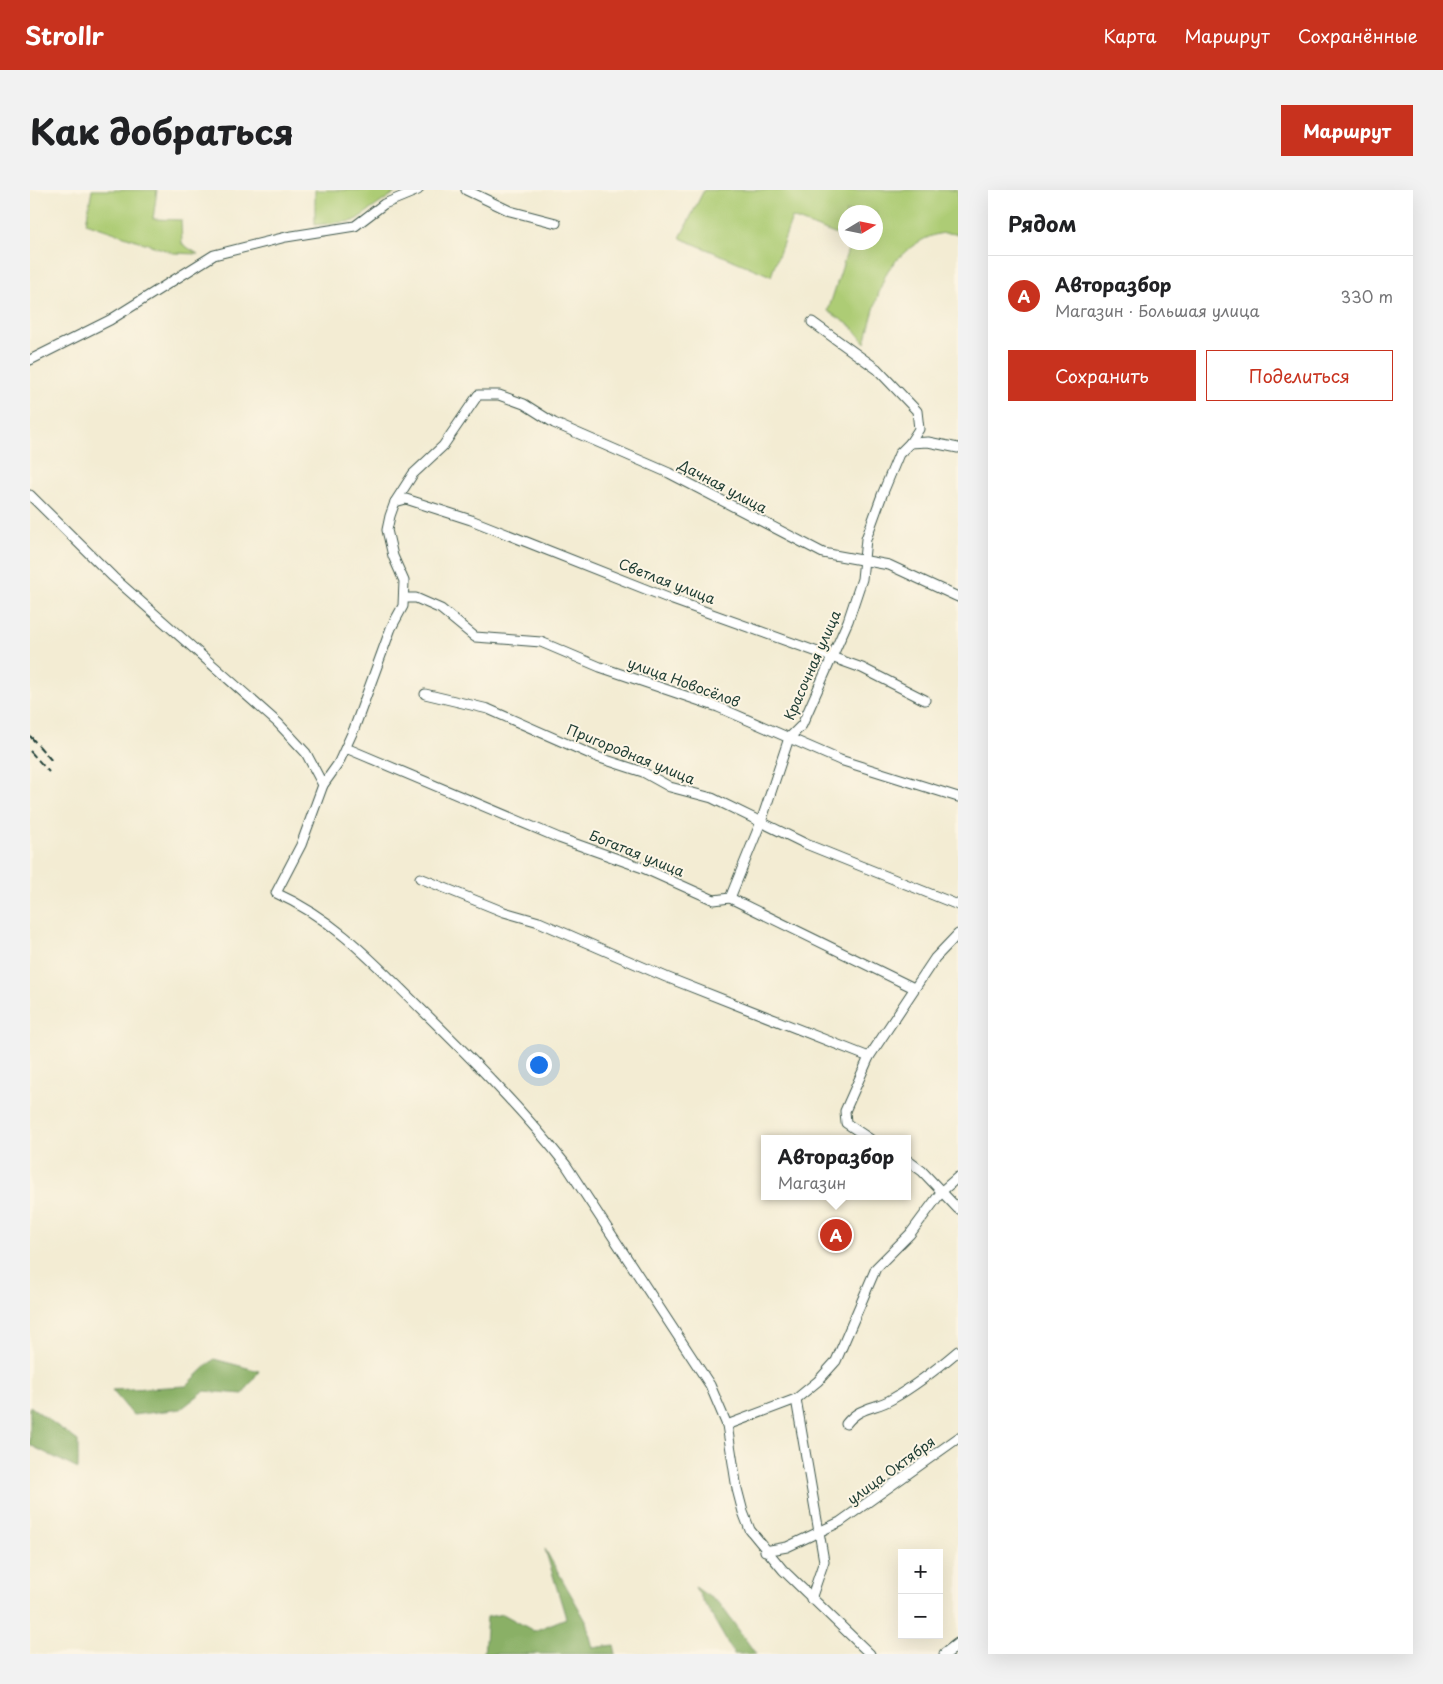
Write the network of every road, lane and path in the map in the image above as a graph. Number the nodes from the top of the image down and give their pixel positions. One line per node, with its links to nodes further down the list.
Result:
1 (418, 190): 5 (street)
2 (466, 190): 3 (street)
3 (556, 223)
4 (812, 322): 6 (street, Красочная улица)
5 (30, 360)
6 (910, 443): 7 (street); 10 (street, Красочная улица)
7 (958, 448)
8 (30, 495): 18 (street)
9 (395, 502): 10 (street, Дачная улица); 12 (street); 13 (street, Светлая улица)
10 (864, 559): 11 (street, Дачная улица); 13 (street, Красочная улица)
11 (958, 597)
12 (405, 598): 16 (street, улица Новосёлов); 17 (street)
13 (831, 658): 15 (street, Светлая улица); 16 (street, Красочная улица)
14 (425, 694): 20 (street, Пригородная улица)
15 (925, 700)
16 (789, 738): 19 (street, улица Новосёлов); 20 (street, Красочная улица)
17 (346, 748): 18 (street); 22 (street, Богатая улица)
18 (323, 785): 35 (street)
19 (958, 797)
20 (761, 822): 22 (street, Красочная улица); 23 (street, Пригородная улица)
21 (420, 878): 26 (street)
22 (730, 898): 25 (street, Богатая улица)
23 (958, 905)
24 (958, 934): 25 (street)
25 (914, 988): 26 (street)
26 (869, 1057): 27 (street)
27 (863, 1135)
28 (911, 1164): 30 (street)
29 (958, 1177): 30 (street)
30 (942, 1191): 31 (street); 33 (street)
31 (958, 1209)
32 (958, 1351): 34 (street)
33 (796, 1400): 35 (street); 37 (street)
34 (846, 1424)
35 (727, 1425): 38 (street)
36 (958, 1438): 37 (street, улица Октября)
37 (820, 1532): 38 (street, улица Октября); 39 (street)
38 (765, 1551): 39 (street)
39 (811, 1598): 41 (street)
40 (956, 1645): 43 (street); 44 (main road)
41 (867, 1652): 42 (street)
42 (878, 1654)
43 (939, 1654)
44 (945, 1654)

